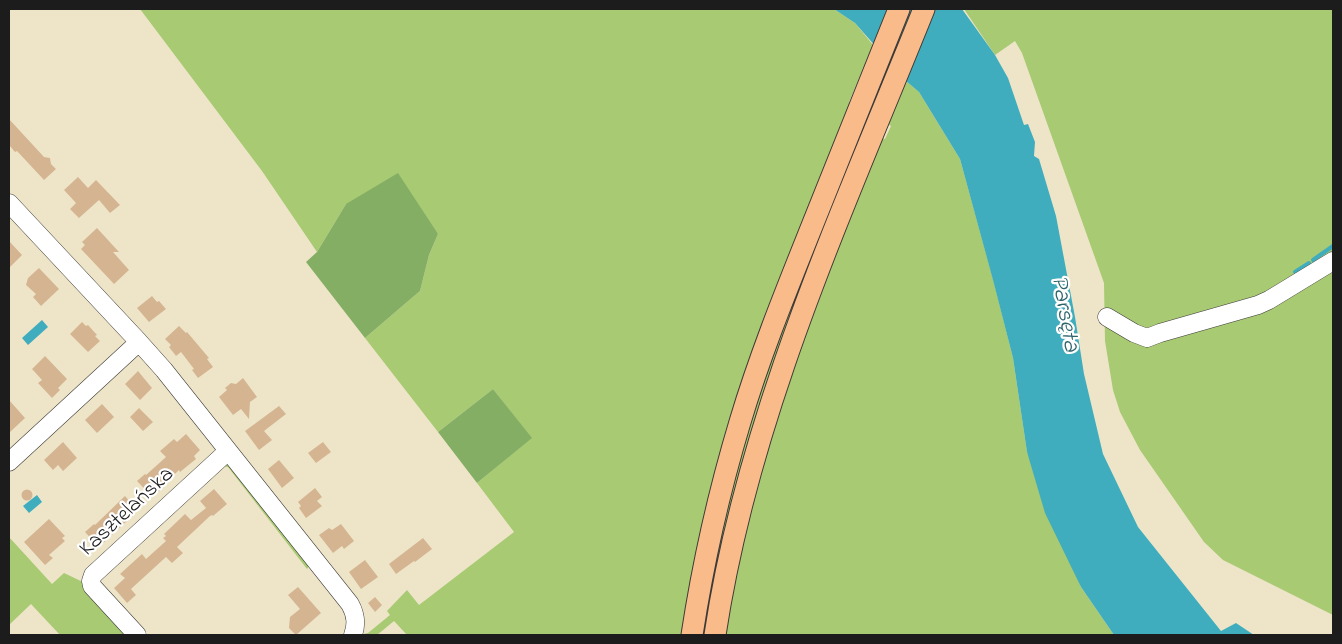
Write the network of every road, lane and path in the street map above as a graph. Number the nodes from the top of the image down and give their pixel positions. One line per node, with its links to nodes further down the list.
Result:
1 (899, 9): 11 (main road)
2 (924, 9): 12 (main road)
3 (9, 202): 6 (street)
4 (1333, 261): 5 (street)
5 (1107, 317)
6 (139, 342): 7 (street); 8 (street)
7 (228, 451): 9 (street, Kasztelańska); 10 (street)
8 (9, 462)
9 (137, 635)
10 (353, 635)
11 (692, 635)
12 (715, 635)

